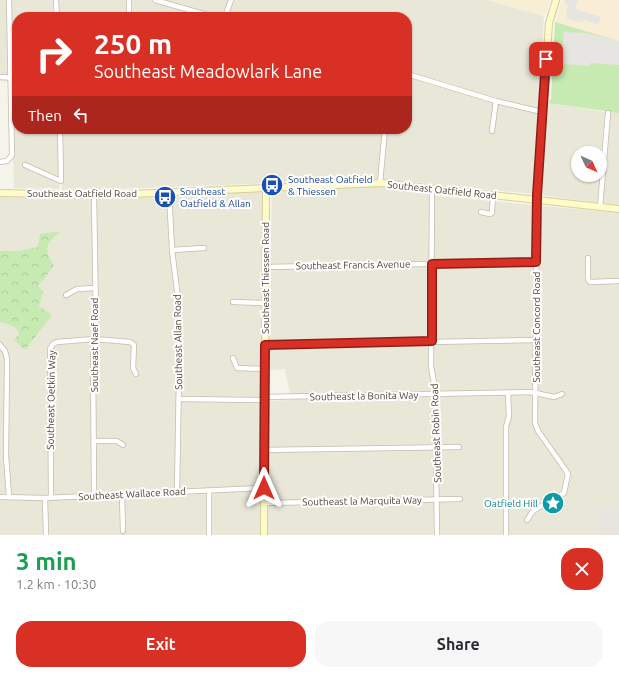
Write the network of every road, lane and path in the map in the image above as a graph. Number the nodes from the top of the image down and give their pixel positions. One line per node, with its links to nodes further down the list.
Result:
1 (9, 0): 13 (street)
2 (56, 0): 7 (street)
3 (129, 0): 8 (street)
4 (155, 0): 9 (street)
5 (231, 0): 10 (street)
6 (556, 0): 15 (main road, Southeast Concord Road)
7 (57, 12)
8 (129, 12)
9 (197, 12)
10 (227, 12)
11 (412, 76): 14 (street)
12 (0, 77): 13 (street)
13 (10, 78): 20 (street)
14 (496, 101): 15 (street); 17 (street)
15 (542, 112): 29 (main road, Southeast Concord Road)
16 (608, 113): 30 (street)
17 (492, 130)
18 (60, 134): 21 (street)
19 (385, 134): 22 (street)
20 (0, 162)
21 (25, 165)
22 (380, 183): 23 (main road, Southeast Oatfield Road); 24 (main road, Southeast Oatfield Road)
23 (432, 188): 28 (main road, Southeast Oatfield Road); 37 (street, Southeast Robin Road)
24 (266, 189): 25 (main road, Southeast Oatfield Road); 38 (main road, Southeast Thiessen Road)
25 (169, 192): 27 (main road, Southeast Oatfield Road); 34 (street, Southeast Allan Road)
26 (0, 193): 27 (main road, Southeast Oatfield Road)
27 (94, 195): 40 (street, Southeast Naef Road)
28 (493, 195): 29 (main road, Southeast Oatfield Road); 32 (street)
29 (537, 200): 30 (main road, Southeast Oatfield Road); 36 (street, Southeast Concord Road)
30 (600, 207): 31 (main road, Southeast Oatfield Road)
31 (619, 209)
32 (481, 212)
33 (204, 248): 34 (street)
34 (172, 250): 56 (street, Southeast Allan Road)
35 (588, 258): 39 (street)
36 (536, 262): 37 (street, Southeast Francis Avenue); 45 (street, Southeast Concord Road)
37 (432, 264): 38 (street, Southeast Francis Avenue); 46 (street, Southeast Robin Road)
38 (265, 267): 43 (main road, Southeast Thiessen Road)
39 (619, 281)
40 (94, 288): 41 (street); 44 (street, Southeast Naef Road)
41 (66, 294)
42 (233, 302): 43 (street)
43 (265, 303): 48 (main road, Southeast Thiessen Road)
44 (94, 339): 51 (street, Southeast Oetkin Way); 58 (street, Southeast Naef Road); 70 (street, Southeast Oetkin Way)
45 (537, 340): 46 (street); 52 (street, Southeast Concord Road)
46 (432, 341): 48 (street); 54 (street, Southeast Robin Road)
47 (0, 345): 68 (street)
48 (265, 345): 50 (main road, Southeast Thiessen Road)
49 (233, 358): 50 (street)
50 (265, 369): 57 (main road, Southeast Thiessen Road)
51 (136, 374)
52 (536, 392): 53 (street, Southeast la Bonita Way); 55 (street, Southeast la Bonita Way); 75 (street, Southeast Concord Road)
53 (508, 393): 54 (street, Southeast la Bonita Way); 81 (street)
54 (436, 394): 57 (street, Southeast la Bonita Way); 60 (street, Southeast Robin Road)
55 (562, 394)
56 (179, 398): 57 (street, Southeast la Bonita Way); 65 (street, Southeast Allan Road)
57 (264, 398): 62 (main road, Southeast Thiessen Road)
58 (94, 441): 59 (street); 67 (street, Southeast Naef Road)
59 (123, 445)
60 (436, 447): 61 (street); 62 (street); 73 (street, Southeast Robin Road)
61 (459, 447)
62 (264, 450): 63 (main road, Southeast Thiessen Road)
63 (264, 488): 64 (street, Southeast Wallace Road); 74 (main road, Southeast Thiessen Road)
64 (209, 491): 65 (street, Southeast Wallace Road); 78 (street)
65 (178, 492): 66 (street, Southeast Wallace Road)
66 (122, 494): 67 (street, Southeast Wallace Road); 76 (street)
67 (94, 495): 70 (street, Southeast Wallace Road)
68 (9, 496): 69 (street, Southeast Wallace Road); 71 (street, Southeast Wallace Road)
69 (0, 497)
70 (51, 497): 71 (street, Southeast Wallace Road)
71 (45, 498): 77 (street)
72 (460, 499): 73 (street, Southeast la Marquita Way)
73 (437, 500): 74 (street, Southeast la Marquita Way); 80 (street, Southeast Robin Road)
74 (264, 503): 79 (main road, Southeast Thiessen Road)
75 (527, 520)
76 (123, 531)
77 (46, 535)
78 (209, 535)
79 (264, 535)
80 (437, 535)
81 (506, 535)

